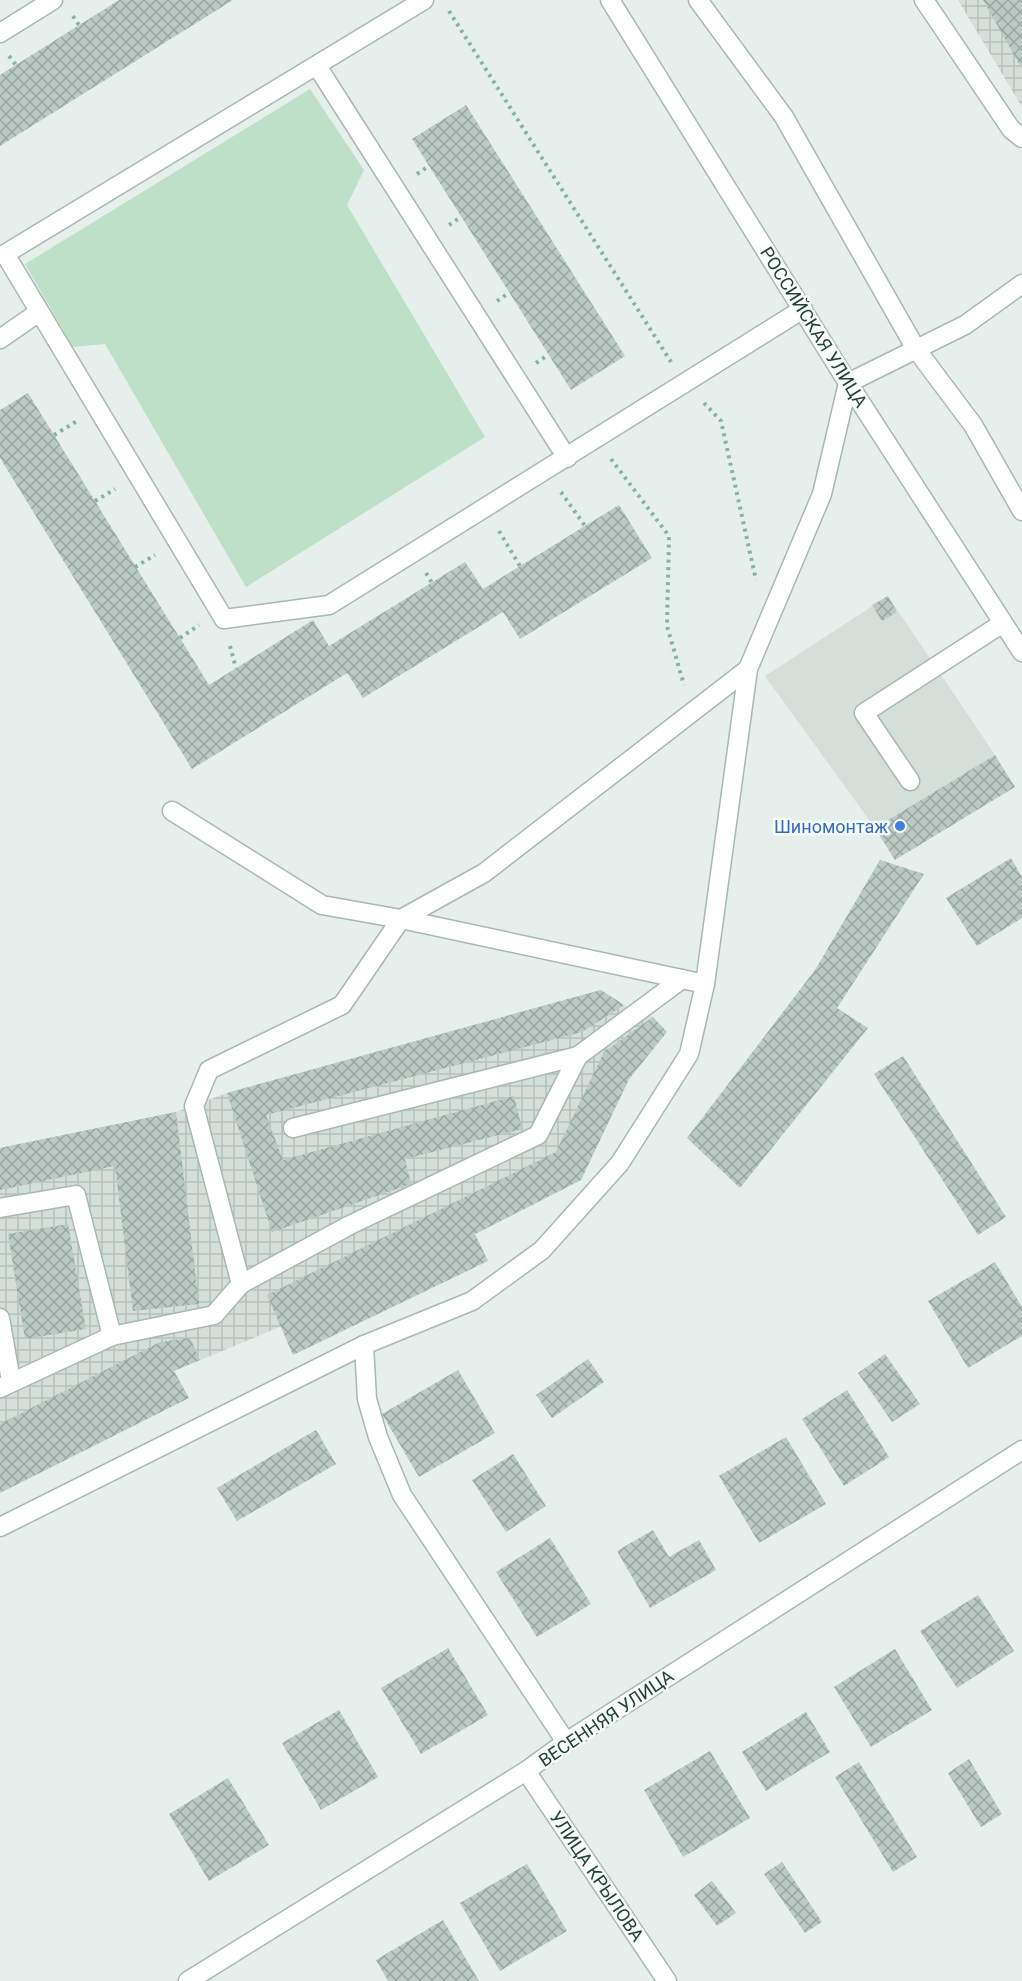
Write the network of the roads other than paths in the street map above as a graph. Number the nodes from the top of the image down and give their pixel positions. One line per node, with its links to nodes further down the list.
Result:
1 (53, 0): 6 (street)
2 (424, 0): 7 (street)
3 (610, 0): 10 (street, РОССИЙСКАЯ УЛИЦА)
4 (699, 0): 13 (street)
5 (924, 0): 8 (street)
6 (0, 33)
7 (317, 66): 11 (street); 15 (street)
8 (1022, 138)
9 (1022, 284): 13 (street)
10 (803, 309): 14 (street, РОССИЙСКАЯ УЛИЦА); 15 (street)
11 (39, 312): 12 (street); 15 (street)
12 (0, 339)
13 (916, 350): 14 (street); 16 (street)
14 (848, 383): 17 (street, РОССИЙСКАЯ УЛИЦА); 19 (street)
15 (567, 458)
16 (1022, 511)
17 (1003, 623): 18 (street, РОССИЙСКАЯ УЛИЦА); 20 (street)
18 (1022, 652)
19 (748, 669): 22 (street); 24 (street)
20 (910, 781)
21 (172, 812): 22 (street)
22 (401, 919): 23 (street); 28 (street)
23 (682, 979): 24 (street); 25 (street)
24 (705, 984): 31 (street)
25 (578, 1056): 26 (street); 28 (street)
26 (293, 1128)
27 (0, 1208): 30 (street)
28 (241, 1284): 30 (street)
29 (0, 1318): 32 (street)
30 (112, 1336): 32 (street)
31 (364, 1345): 34 (street); 35 (street)
32 (6, 1384)
33 (1022, 1450): 35 (street, ВЕСЕННЯЯ УЛИЦА)
34 (0, 1527)
35 (566, 1742): 36 (street, ВЕСЕННЯЯ УЛИЦА)
36 (526, 1771): 37 (street, ВЕСЕННЯЯ УЛИЦА); 38 (street, УЛИЦА КРЫЛОВА)
37 (188, 1981)
38 (667, 1981)

